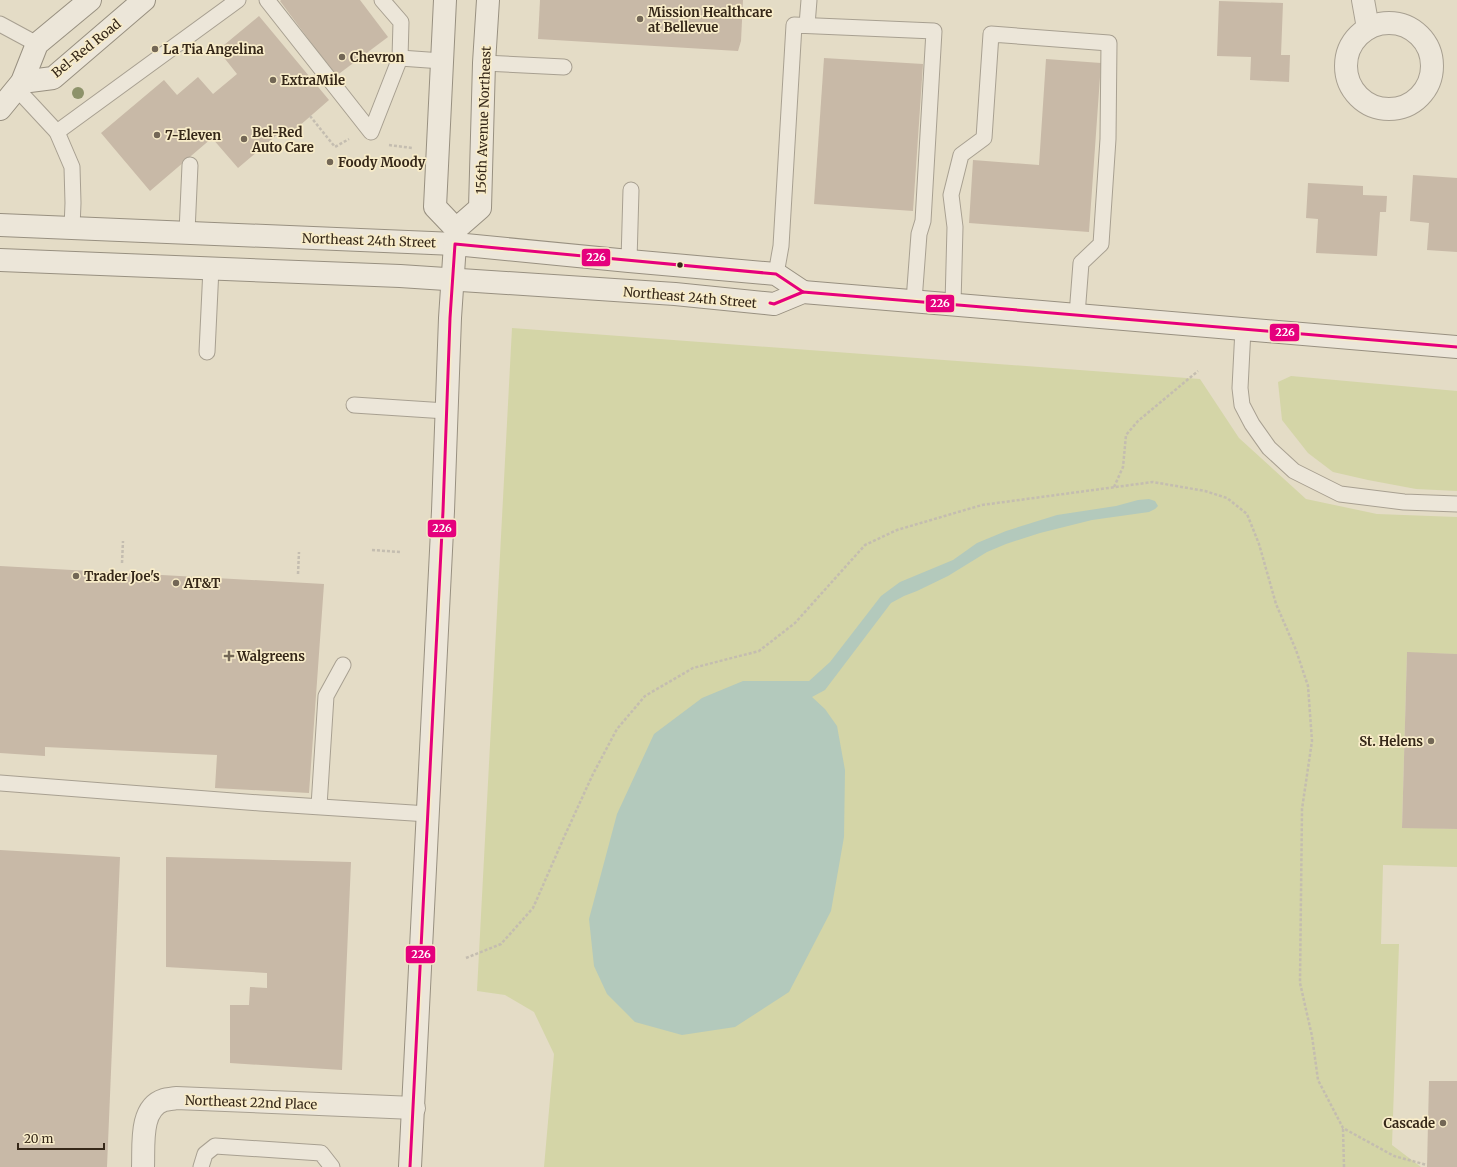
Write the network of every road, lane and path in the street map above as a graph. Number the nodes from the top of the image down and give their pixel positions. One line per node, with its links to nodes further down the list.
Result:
1 (90, 0): 13 (main road, Bel-Red Road)
2 (144, 0): 18 (main road, Bel-Red Road)
3 (238, 0): 20 (lane)
4 (267, 0): 14 (lane)
5 (382, 0): 14 (lane)
6 (445, 0): 15 (main road)
7 (488, 0): 16 (main road, 156th Avenue Northeast)
8 (809, 0): 11 (lane)
9 (1363, 0): 12 (main road)
10 (0, 24): 13 (lane)
11 (807, 25): 30 (lane); 33 (lane)
12 (1368, 28)
13 (37, 44): 18 (main road, Bel-Red Road)
14 (400, 58): 15 (lane)
15 (442, 61): 26 (main road)
16 (484, 63): 17 (lane); 26 (main road, 156th Avenue Northeast)
17 (564, 67)
18 (20, 86): 19 (main road, Bel-Red Road); 20 (lane)
19 (0, 109)
20 (58, 132): 24 (lane)
21 (190, 165): 25 (lane)
22 (631, 190): 28 (lane)
23 (0, 225): 24 (main road, Northeast 24th Street)
24 (72, 228): 25 (main road, Northeast 24th Street)
25 (187, 232): 26 (main road, Northeast 24th Street)
26 (456, 236): 28 (main road, Northeast 24th Street); 31 (main road)
27 (0, 260): 29 (main road, Northeast 24th Street)
28 (629, 261): 30 (main road, Northeast 24th Street)
29 (211, 268): 31 (main road, Northeast 24th Street); 38 (lane)
30 (776, 274): 32 (main road, Northeast 24th Street)
31 (453, 280): 32 (main road, Northeast 24th Street); 41 (main road)
32 (803, 292): 33 (main road, Northeast 24th Street)
33 (914, 301): 34 (main road, Northeast 24th Street)
34 (953, 304): 35 (main road, Northeast 24th Street); 35 (lane)
35 (1077, 315): 36 (main road, Northeast 24th Street)
36 (1243, 329): 37 (main road, Northeast 24th Street); 43 (lane)
37 (1457, 347)
38 (207, 352)
39 (1198, 371): 42 (path)
40 (354, 405): 41 (lane)
41 (446, 411): 53 (main road)
42 (1114, 487): 54 (path); 56 (path)
43 (1457, 504)
44 (123, 542): 48 (path)
45 (372, 550): 47 (path)
46 (299, 552): 49 (path)
47 (400, 552)
48 (122, 563)
49 (298, 574)
50 (343, 665): 52 (lane)
51 (0, 783): 52 (lane)
52 (319, 806): 53 (lane)
53 (428, 814): 55 (main road)
54 (466, 958)
55 (414, 1108): 58 (main road, Northeast 22nd Place); 61 (main road)
56 (1343, 1128): 57 (path); 62 (path)
57 (1427, 1165)
58 (143, 1167)
59 (201, 1167): 60 (lane)
60 (332, 1167)
61 (410, 1167)
62 (1344, 1167)

